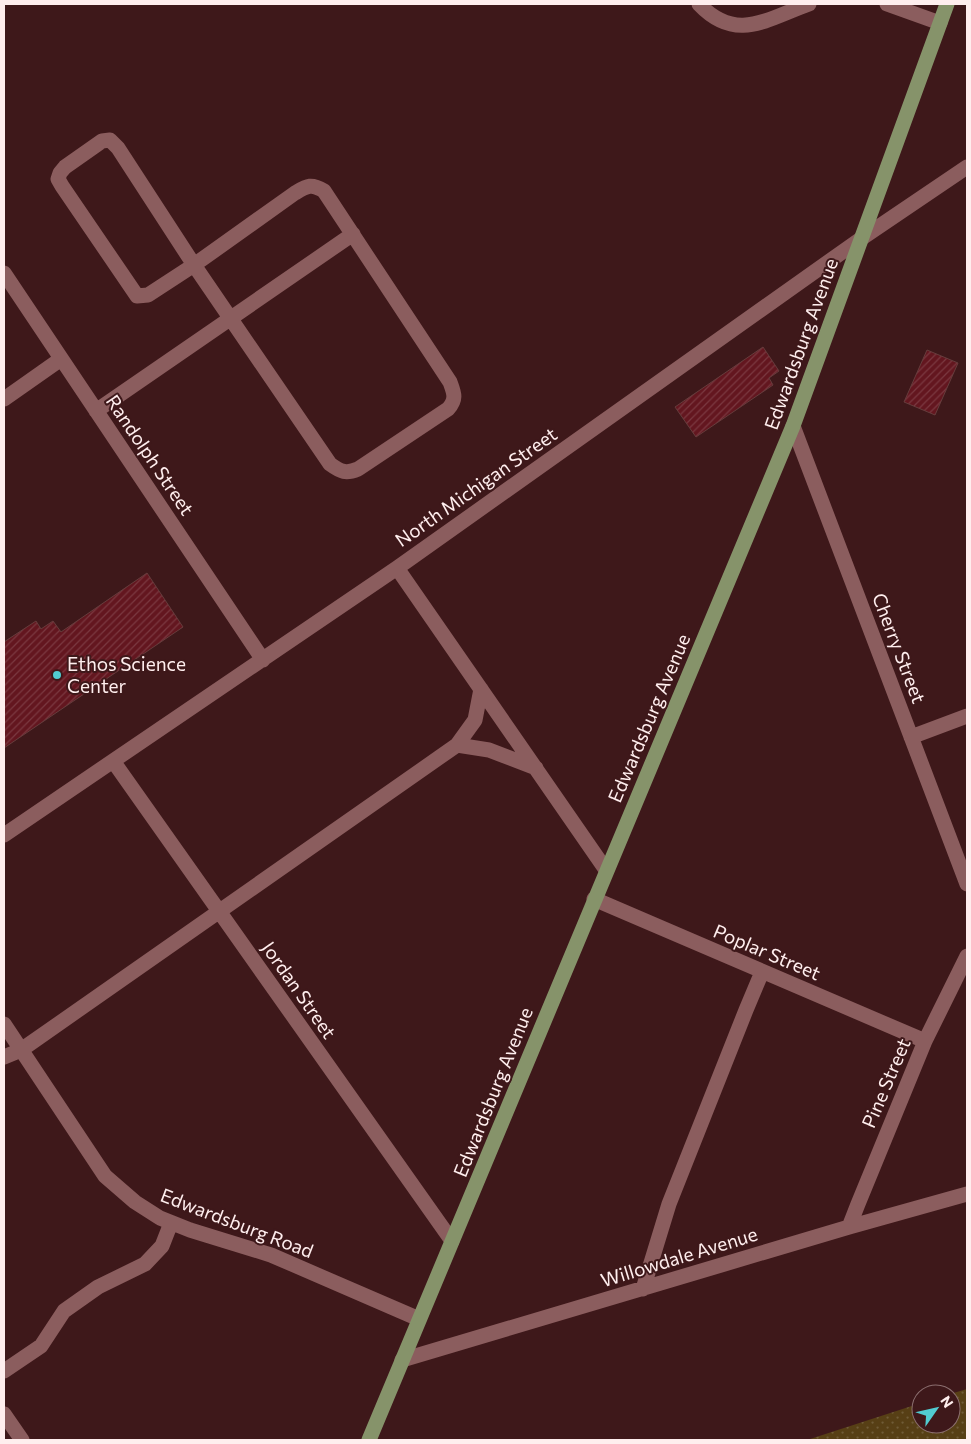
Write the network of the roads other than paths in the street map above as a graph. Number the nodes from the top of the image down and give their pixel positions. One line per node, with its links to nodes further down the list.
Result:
1 (699, 4): 2 (street)
2 (809, 4)
3 (886, 4): 5 (street)
4 (947, 4): 5 (main road, Edwardsburg Avenue)
5 (940, 23): 8 (main road, Edwardsburg Avenue)
6 (967, 167): 8 (street, North Michigan Street)
7 (352, 234): 9 (street); 11 (street); 11 (street)
8 (862, 238): 15 (main road, Edwardsburg Avenue); 16 (street, North Michigan Street)
9 (194, 265): 9 (street); 11 (street)
10 (4, 273): 12 (street, Randolph Street)
11 (231, 318): 14 (street)
12 (61, 359): 13 (street); 14 (street, Randolph Street)
13 (4, 399)
14 (96, 411): 17 (street, Randolph Street)
15 (793, 426): 20 (street, Cherry Street); 25 (main road, Edwardsburg Avenue)
16 (397, 568): 17 (street, North Michigan Street); 18 (street)
17 (263, 660): 22 (street, North Michigan Street)
18 (481, 690): 21 (street); 23 (street)
19 (967, 716): 20 (street)
20 (911, 737): 26 (street, Cherry Street)
21 (457, 745): 23 (street); 28 (street)
22 (113, 761): 24 (street, North Michigan Street); 28 (street, Jordan Street)
23 (536, 768): 25 (street)
24 (4, 835)
25 (606, 870): 27 (main road, Edwardsburg Avenue)
26 (967, 884)
27 (594, 900): 30 (street, Poplar Street); 38 (main road, Edwardsburg Avenue)
28 (219, 912): 33 (street); 38 (street, Jordan Street)
29 (967, 956): 32 (street, Pine Street)
30 (762, 972): 32 (street, Poplar Street); 39 (street)
31 (4, 1024): 33 (street, Edwardsburg Road)
32 (925, 1041): 37 (street, Pine Street)
33 (21, 1050): 34 (street); 36 (street, Edwardsburg Road)
34 (4, 1057)
35 (967, 1194): 37 (street, Willowdale Avenue)
36 (171, 1223): 40 (street, Edwardsburg Road); 42 (street)
37 (849, 1227): 39 (street, Willowdale Avenue)
38 (452, 1241): 40 (main road, Edwardsburg Avenue)
39 (643, 1289): 41 (street, Willowdale Avenue)
40 (419, 1319): 41 (main road, Edwardsburg Avenue)
41 (402, 1360): 45 (main road, Edwardsburg Avenue)
42 (4, 1371)
43 (4, 1414): 44 (street)
44 (22, 1440)
45 (369, 1440)

